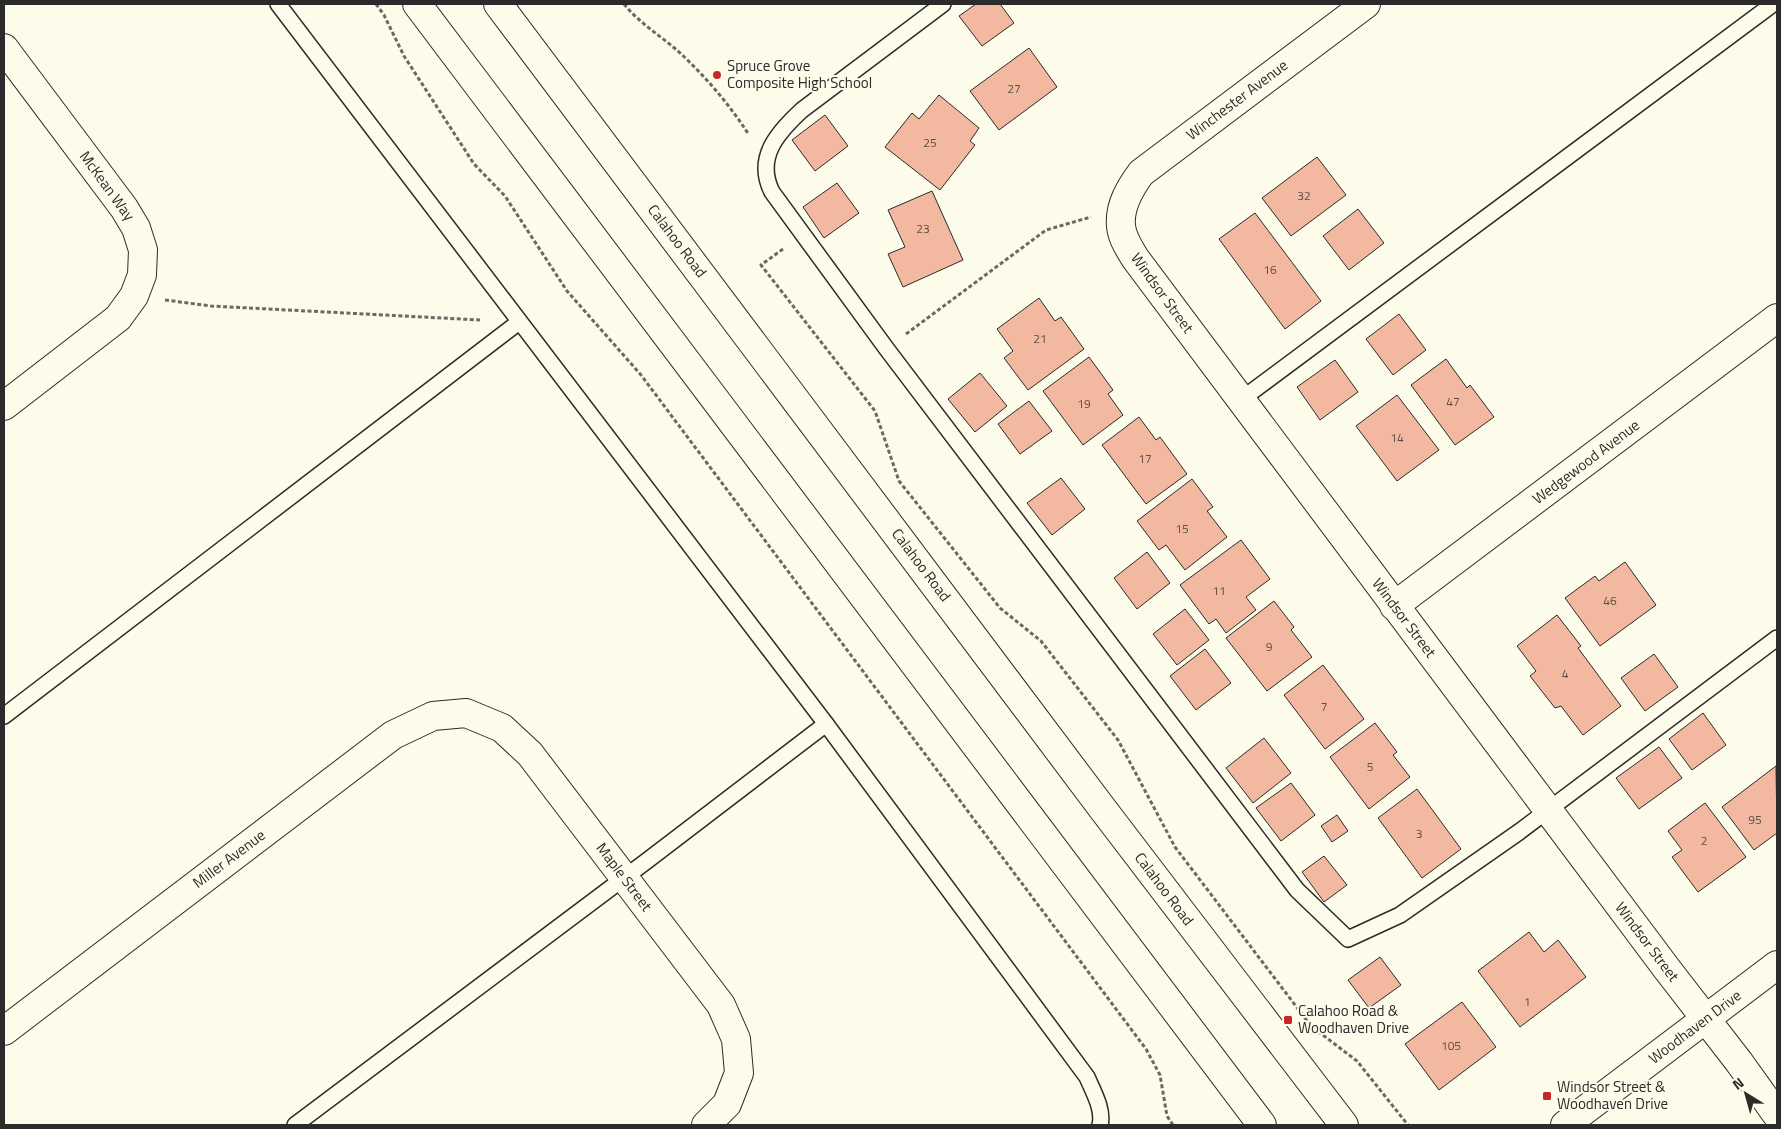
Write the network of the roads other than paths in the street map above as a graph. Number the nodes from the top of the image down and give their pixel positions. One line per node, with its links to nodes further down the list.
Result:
1 (278, 4): 10 (lane)
2 (417, 4): 27 (street)
3 (498, 4): 28 (street, Calahoo Road)
4 (944, 4): 18 (lane)
5 (1366, 4): 8 (street, Winchester Avenue)
6 (1773, 4): 11 (lane)
7 (4, 48): 12 (street, McKean Way)
8 (1123, 208): 11 (street, Windsor Street)
9 (1777, 318): 13 (street, Wedgewood Avenue)
10 (519, 322): 16 (lane); 17 (lane)
11 (1242, 399): 13 (street, Windsor Street)
12 (4, 406)
13 (1394, 606): 18 (street, Windsor Street)
14 (1777, 638): 18 (lane)
15 (466, 713): 19 (street, Maple Street); 22 (street, Miller Avenue)
16 (4, 716)
17 (826, 724): 19 (lane); 26 (lane)
18 (1547, 809): 21 (street, Windsor Street)
19 (625, 878): 24 (lane); 25 (street, Maple Street)
20 (1777, 965): 21 (street, Woodhaven Drive)
21 (1706, 1019): 23 (street, Windsor Street); 29 (street, Woodhaven Drive)
22 (4, 1031)
23 (1777, 1115)
24 (295, 1125)
25 (706, 1125)
26 (1100, 1125)
27 (1262, 1125)
28 (1344, 1125)
29 (1565, 1125)

